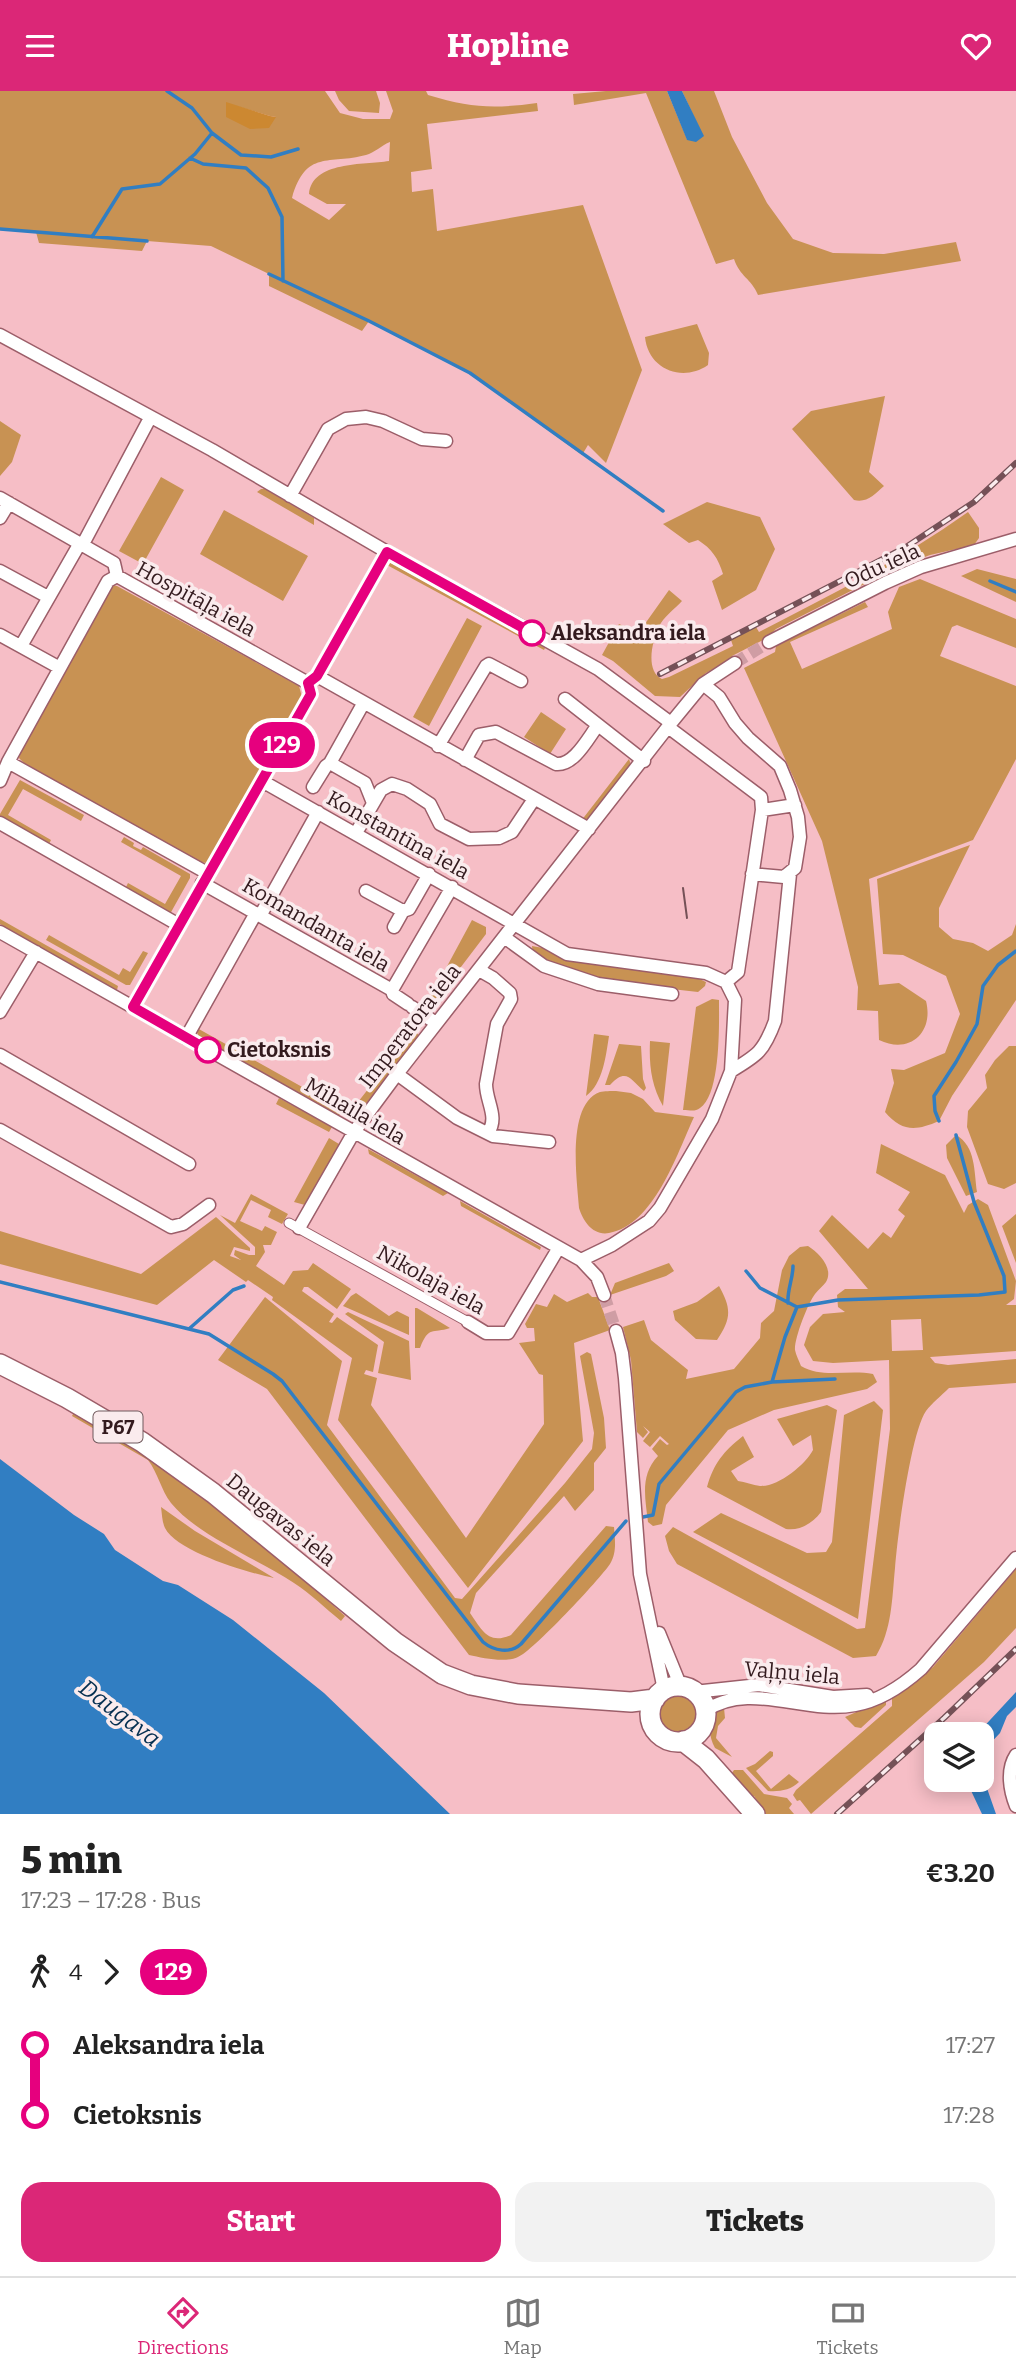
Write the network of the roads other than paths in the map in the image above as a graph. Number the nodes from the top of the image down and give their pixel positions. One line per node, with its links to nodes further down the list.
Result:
1 (0, 335): 2 (street)
2 (150, 418): 4 (street); 7 (street)
3 (446, 441): 4 (street)
4 (290, 496): 9 (street)
5 (4, 501): 6 (street); 7 (street, Hospitāļa iela)
6 (0, 518)
7 (81, 543): 11 (street, Hospitāļa iela); 12 (street)
8 (1013, 543): 14 (street, Odu iela)
9 (387, 552): 18 (street); 24 (street)
10 (0, 571): 12 (street)
11 (117, 576): 17 (street); 18 (street, Hospitāļa iela)
12 (48, 597): 15 (street)
13 (0, 635): 15 (street)
14 (769, 642)
15 (21, 646): 17 (street)
16 (735, 663): 20 (street)
17 (60, 668): 29 (street)
18 (312, 680): 22 (street, Hospitāļa iela); 30 (street)
19 (520, 681): 25 (street)
20 (703, 684): 24 (street); 34 (street)
21 (565, 699): 23 (street)
22 (363, 704): 25 (street, Hospitāļa iela); 28 (street)
23 (598, 725): 26 (street); 27 (street)
24 (670, 725): 27 (street, Imperatora iela); 35 (street)
25 (438, 746): 26 (street, Hospitāļa iela)
26 (465, 760): 32 (street, Hospitāļa iela)
27 (644, 761): 38 (street, Imperatora iela)
28 (330, 763): 31 (street); 33 (street)
29 (3, 770): 43 (street, Komandanta iela)
30 (262, 781): 36 (street, Konstantīna iela); 43 (street)
31 (313, 787)
32 (534, 799): 33 (street); 38 (street, Hospitāļa iela)
33 (373, 803): 39 (street)
34 (795, 805): 35 (street); 42 (street)
35 (761, 810): 41 (street)
36 (318, 812): 39 (street, Konstantīna iela); 47 (street)
37 (0, 823): 49 (street)
38 (589, 828): 48 (street, Imperatora iela)
39 (356, 833): 40 (street, Konstantīna iela)
40 (429, 874): 44 (street, Konstantīna iela); 46 (street)
41 (752, 874): 42 (street); 55 (street)
42 (790, 874): 63 (street)
43 (206, 879): 47 (street, Komandanta iela); 49 (street)
44 (452, 887): 48 (street, Konstantīna iela); 56 (street)
45 (366, 891): 46 (street)
46 (403, 911): 50 (street)
47 (258, 915): 56 (street, Komandanta iela); 61 (street)
48 (513, 923): 52 (street, Imperatora iela); 55 (street)
49 (179, 925): 58 (street)
50 (394, 927)
51 (0, 932): 53 (street, Mihaila iela)
52 (503, 937): 54 (street, Imperatora iela); 57 (street)
53 (36, 952): 58 (street, Mihaila iela); 59 (street)
54 (479, 970): 60 (street, Imperatora iela); 67 (street)
55 (726, 982): 63 (street)
56 (392, 991): 60 (street, Komandanta iela)
57 (672, 994)
58 (133, 1007): 61 (street, Mihaila iela)
59 (0, 1012)
60 (436, 1023): 64 (street, Imperatora iela)
61 (186, 1038): 66 (street, Mihaila iela)
62 (0, 1055): 69 (street)
63 (732, 1072): 73 (street)
64 (397, 1074): 66 (street, Imperatora iela); 67 (street)
65 (0, 1130): 70 (street)
66 (354, 1132): 71 (street, Imperatora iela); 72 (street, Mihaila iela)
67 (488, 1133): 68 (street)
68 (549, 1142)
69 (189, 1164)
70 (209, 1205)
71 (294, 1226): 75 (street, Nikolaja iela)
72 (558, 1249): 73 (street, Mihaila iela); 75 (street, Nikolaja iela)
73 (580, 1260): 74 (street, Mihaila iela)
74 (604, 1295)
75 (468, 1322)
76 (616, 1332): 79 (street)
77 (0, 1364): 81 (main road, Daugavas iela / P67)
78 (1016, 1558): 80 (street, Vaļņu iela)
79 (673, 1692): 80 (street, Vaļņu iela); 81 (main road, Daugavas iela / P67); 82 (main road); 83 (main road, P67)
80 (887, 1692): 83 (street, Vaļņu iela)
81 (536, 1695): 82 (main road, Daugavas iela / P67)
82 (650, 1719): 84 (main road, P67)
83 (704, 1720): 84 (main road); 86 (main road, P67)
84 (683, 1741): 86 (main road, P67)
85 (1016, 1755): 87 (street)
86 (750, 1807)
87 (1016, 1807)

